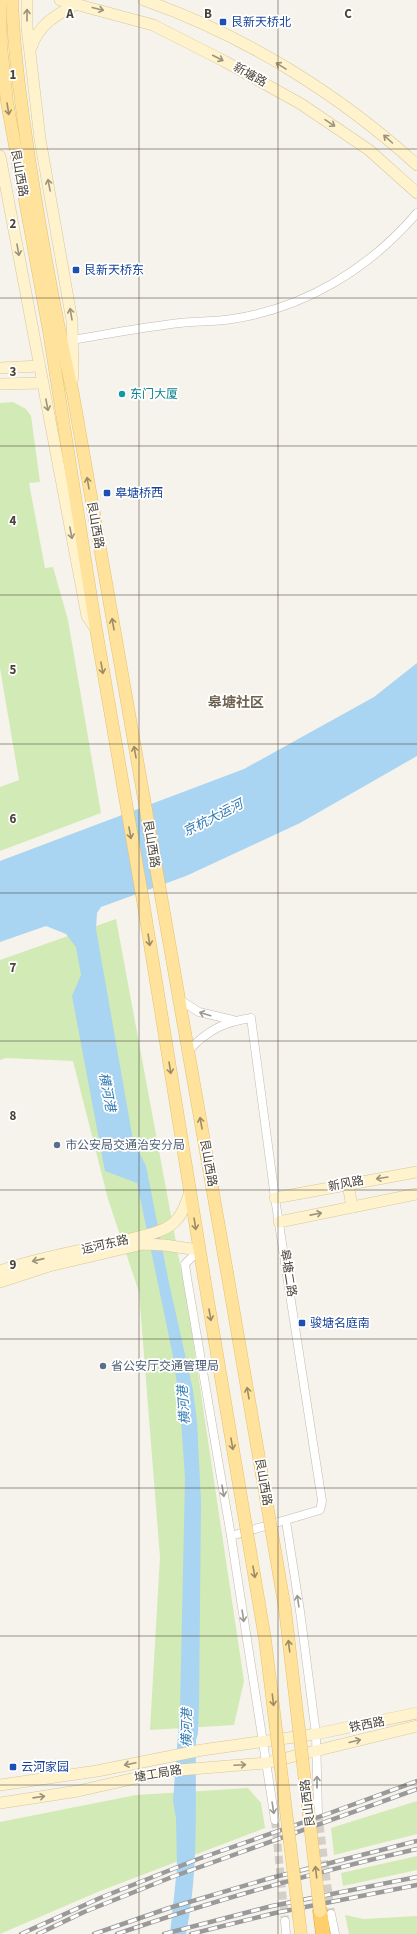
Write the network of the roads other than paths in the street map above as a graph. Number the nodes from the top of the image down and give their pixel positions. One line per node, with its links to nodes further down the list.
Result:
1 (0, 0): 12 (main road, 艮山西路, one-way to 12)
2 (12, 0): 12 (main road, 艮山西路)
3 (27, 0): 7 (main road, 艮山西路, one-way to 3)
4 (60, 0): 6 (main road, 新塘路)
5 (144, 0): 9 (main road, 新塘路, one-way to 5)
6 (76, 4): 7 (main road); 10 (main road, 新塘路, one-way to 10)
7 (30, 54): 13 (main road, 艮山西路, one-way to 7)
8 (0, 156): 14 (main road, 艮山西路, one-way to 14)
9 (417, 165)
10 (417, 193)
11 (417, 213): 13 (street)
12 (54, 331): 18 (main road, 艮山西路); 19 (main road, 艮山西路)
13 (72, 340): 18 (main road, 艮山西路)
14 (39, 366): 15 (main road); 16 (main road, 艮山西路)
15 (0, 368)
16 (42, 383): 17 (main road); 19 (main road, 艮山西路, one-way to 19)
17 (0, 384)
18 (73, 394): 20 (main road, 艮山西路, one-way to 18)
19 (96, 629): 25 (main road, 艮山西路, one-way to 25)
20 (180, 1000): 21 (street, one-way to 20); 22 (main road, 艮山西路)
21 (234, 1020): 22 (street); 27 (street, 皋塘二路)
22 (189, 1050): 46 (main road, 艮山西路, one-way to 22, bridge)
23 (417, 1172): 24 (main road, 新风路, one-way to 24)
24 (348, 1184): 27 (main road, 新风路); 28 (main road)
25 (190, 1191): 30 (main road, 运河东路); 31 (main road, 艮山西路, one-way to 31)
26 (417, 1194): 28 (main road, 新风路)
27 (275, 1198): 29 (street, 皋塘二路)
28 (352, 1207): 29 (main road, 新风路, one-way to 28)
29 (279, 1222): 34 (street, 皋塘二路)
30 (143, 1240): 31 (main road, 运河东路); 32 (main road, 运河东路, one-way to 32); 33 (main road, 运河东路)
31 (199, 1250): 35 (street, one-way to 35); 49 (main road, 艮山西路, one-way to 49, bridge)
32 (0, 1271)
33 (0, 1282)
34 (286, 1521): 35 (street); 38 (street, 艮山西路, one-way to 34)
35 (230, 1536): 39 (street, one-way to 39)
36 (417, 1713): 38 (main road, 铁西路)
37 (417, 1726): 40 (main road, 铁西路, one-way to 37)
38 (316, 1734): 39 (main road, 塘工局路); 40 (street, 艮山西路)
39 (262, 1742): 41 (street); 42 (main road, 塘工局路, one-way to 42)
40 (317, 1751): 41 (main road, 塘工局路); 44 (street, 艮山西路, one-way to 40)
41 (266, 1763): 43 (main road, 塘工局路, one-way to 41); 45 (street, one-way to 45)
42 (0, 1785)
43 (0, 1803)
44 (318, 1813)
45 (275, 1820)
46 (326, 1913): 50 (highway); 51 (street, 艮山西路)
47 (285, 1921): 48 (street)
48 (286, 1934)
49 (301, 1934)
50 (324, 1934)
51 (335, 1934)

